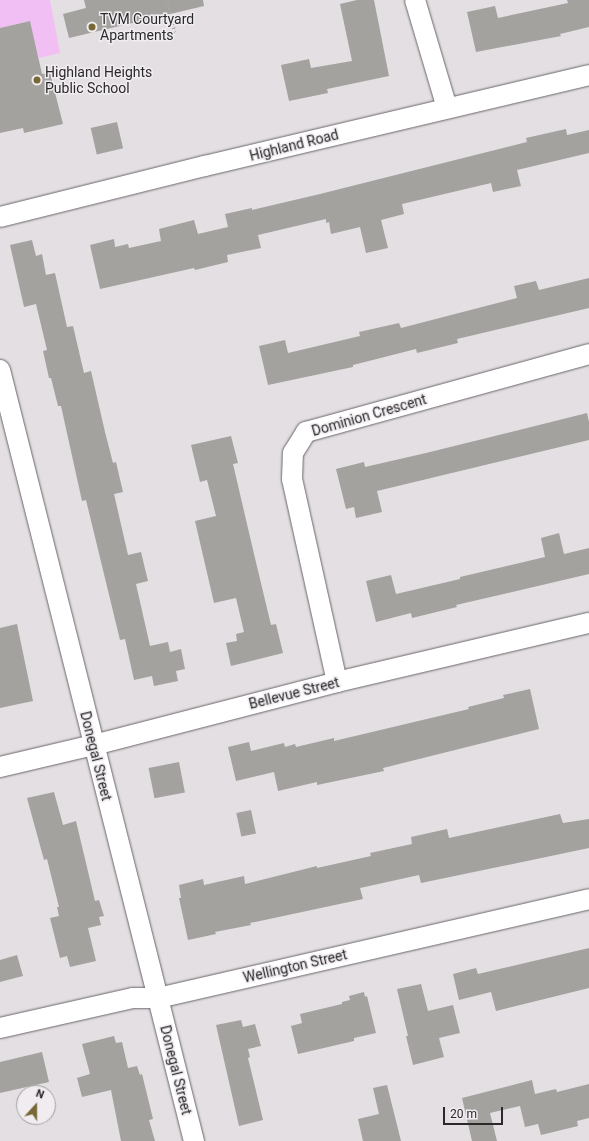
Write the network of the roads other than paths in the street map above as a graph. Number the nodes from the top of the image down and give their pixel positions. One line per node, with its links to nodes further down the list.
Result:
1 (415, 0): 3 (street)
2 (589, 75): 3 (street, Highland Road)
3 (447, 108): 4 (street, Highland Road)
4 (0, 217)
5 (589, 354): 8 (street, Dominion Crescent)
6 (0, 370): 9 (street, Donegal Street)
7 (589, 622): 8 (street, Bellevue Street)
8 (337, 682): 9 (street, Bellevue Street)
9 (94, 745): 10 (street, Bellevue Street); 12 (street, Donegal Street)
10 (0, 767)
11 (589, 899): 12 (street, Wellington Street)
12 (158, 998): 13 (street, Wellington Street); 14 (street, Donegal Street)
13 (0, 1028)
14 (194, 1141)

